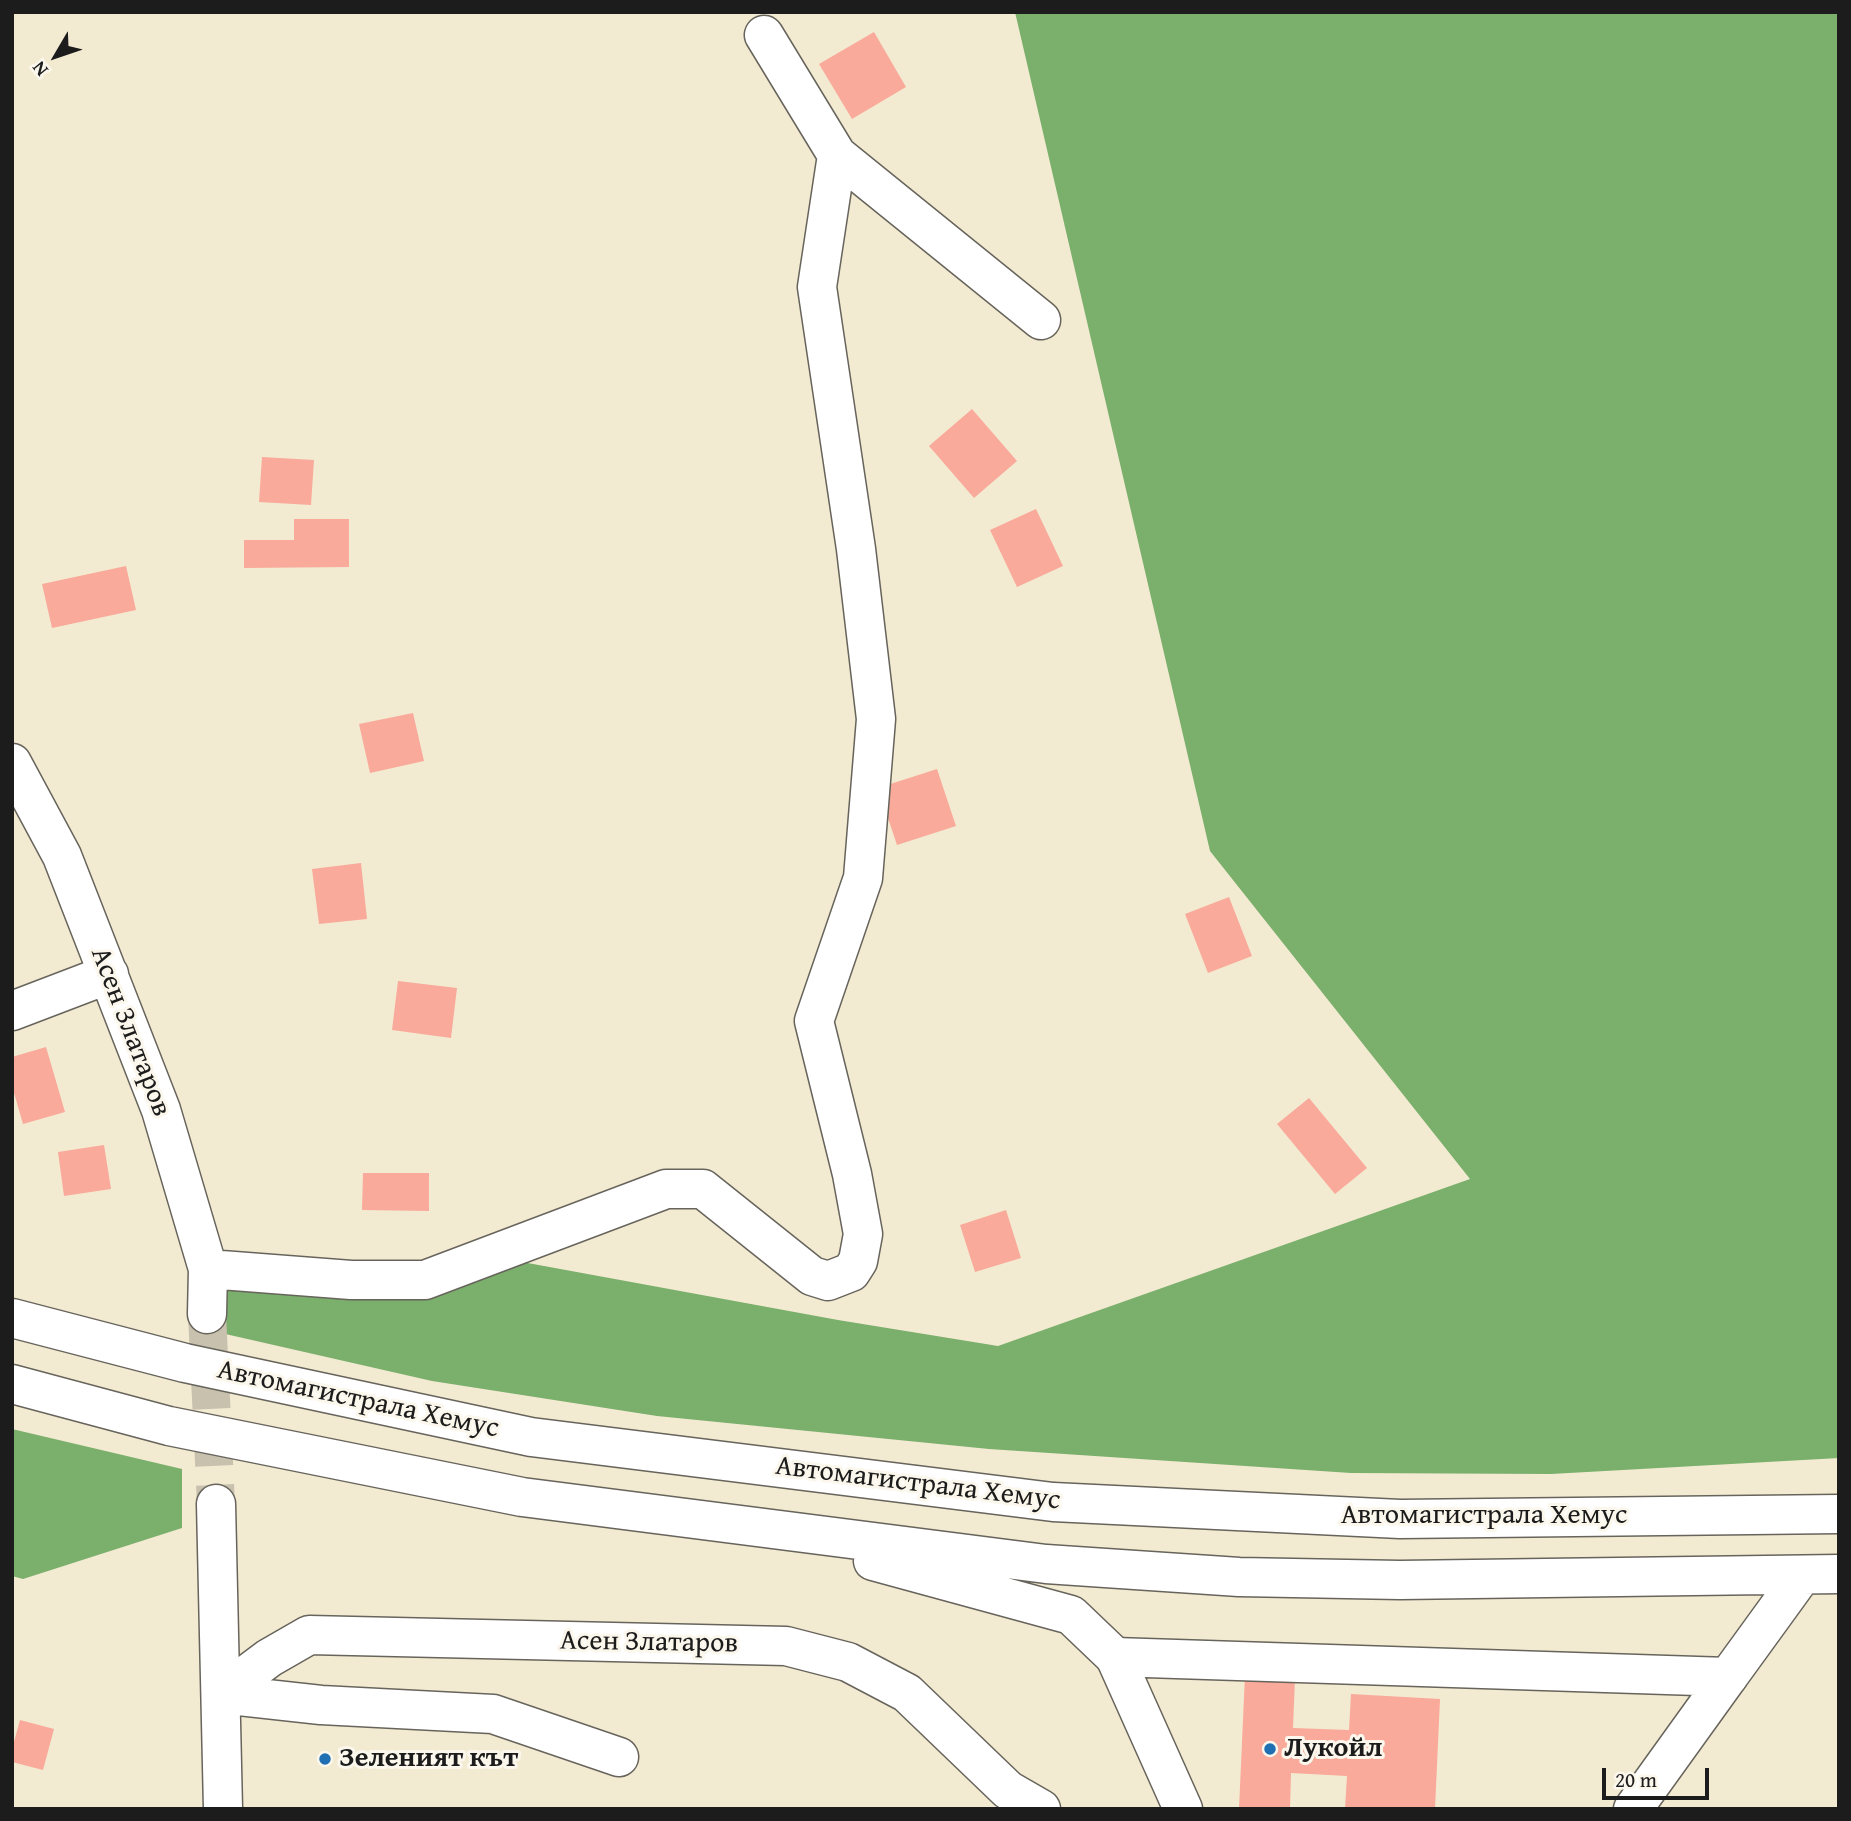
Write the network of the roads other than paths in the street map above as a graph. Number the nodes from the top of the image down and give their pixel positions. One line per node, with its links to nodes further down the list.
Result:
1 (764, 35): 2 (main road)
2 (837, 155): 3 (main road); 7 (main road)
3 (1041, 320)
4 (12, 763): 5 (main road, Асен Златаров)
5 (109, 974): 6 (main road); 7 (main road, Асен Златаров)
6 (12, 1011)
7 (208, 1269): 8 (main road, Асен Златаров)
8 (207, 1314)
9 (12, 1318): 12 (main road, Автомагистрала Хемус)
10 (12, 1384): 13 (main road)
11 (216, 1504): 17 (main road)
12 (1839, 1514)
13 (733, 1523): 14 (main road); 15 (main road)
14 (1820, 1575): 16 (main road)
15 (1115, 1657): 16 (main road); 21 (main road)
16 (1728, 1677): 22 (main road)
17 (220, 1694): 18 (main road); 19 (main road); 20 (main road, Асен Златаров)
18 (619, 1757)
19 (223, 1809)
20 (1041, 1809)
21 (1183, 1809)
22 (1633, 1809)

